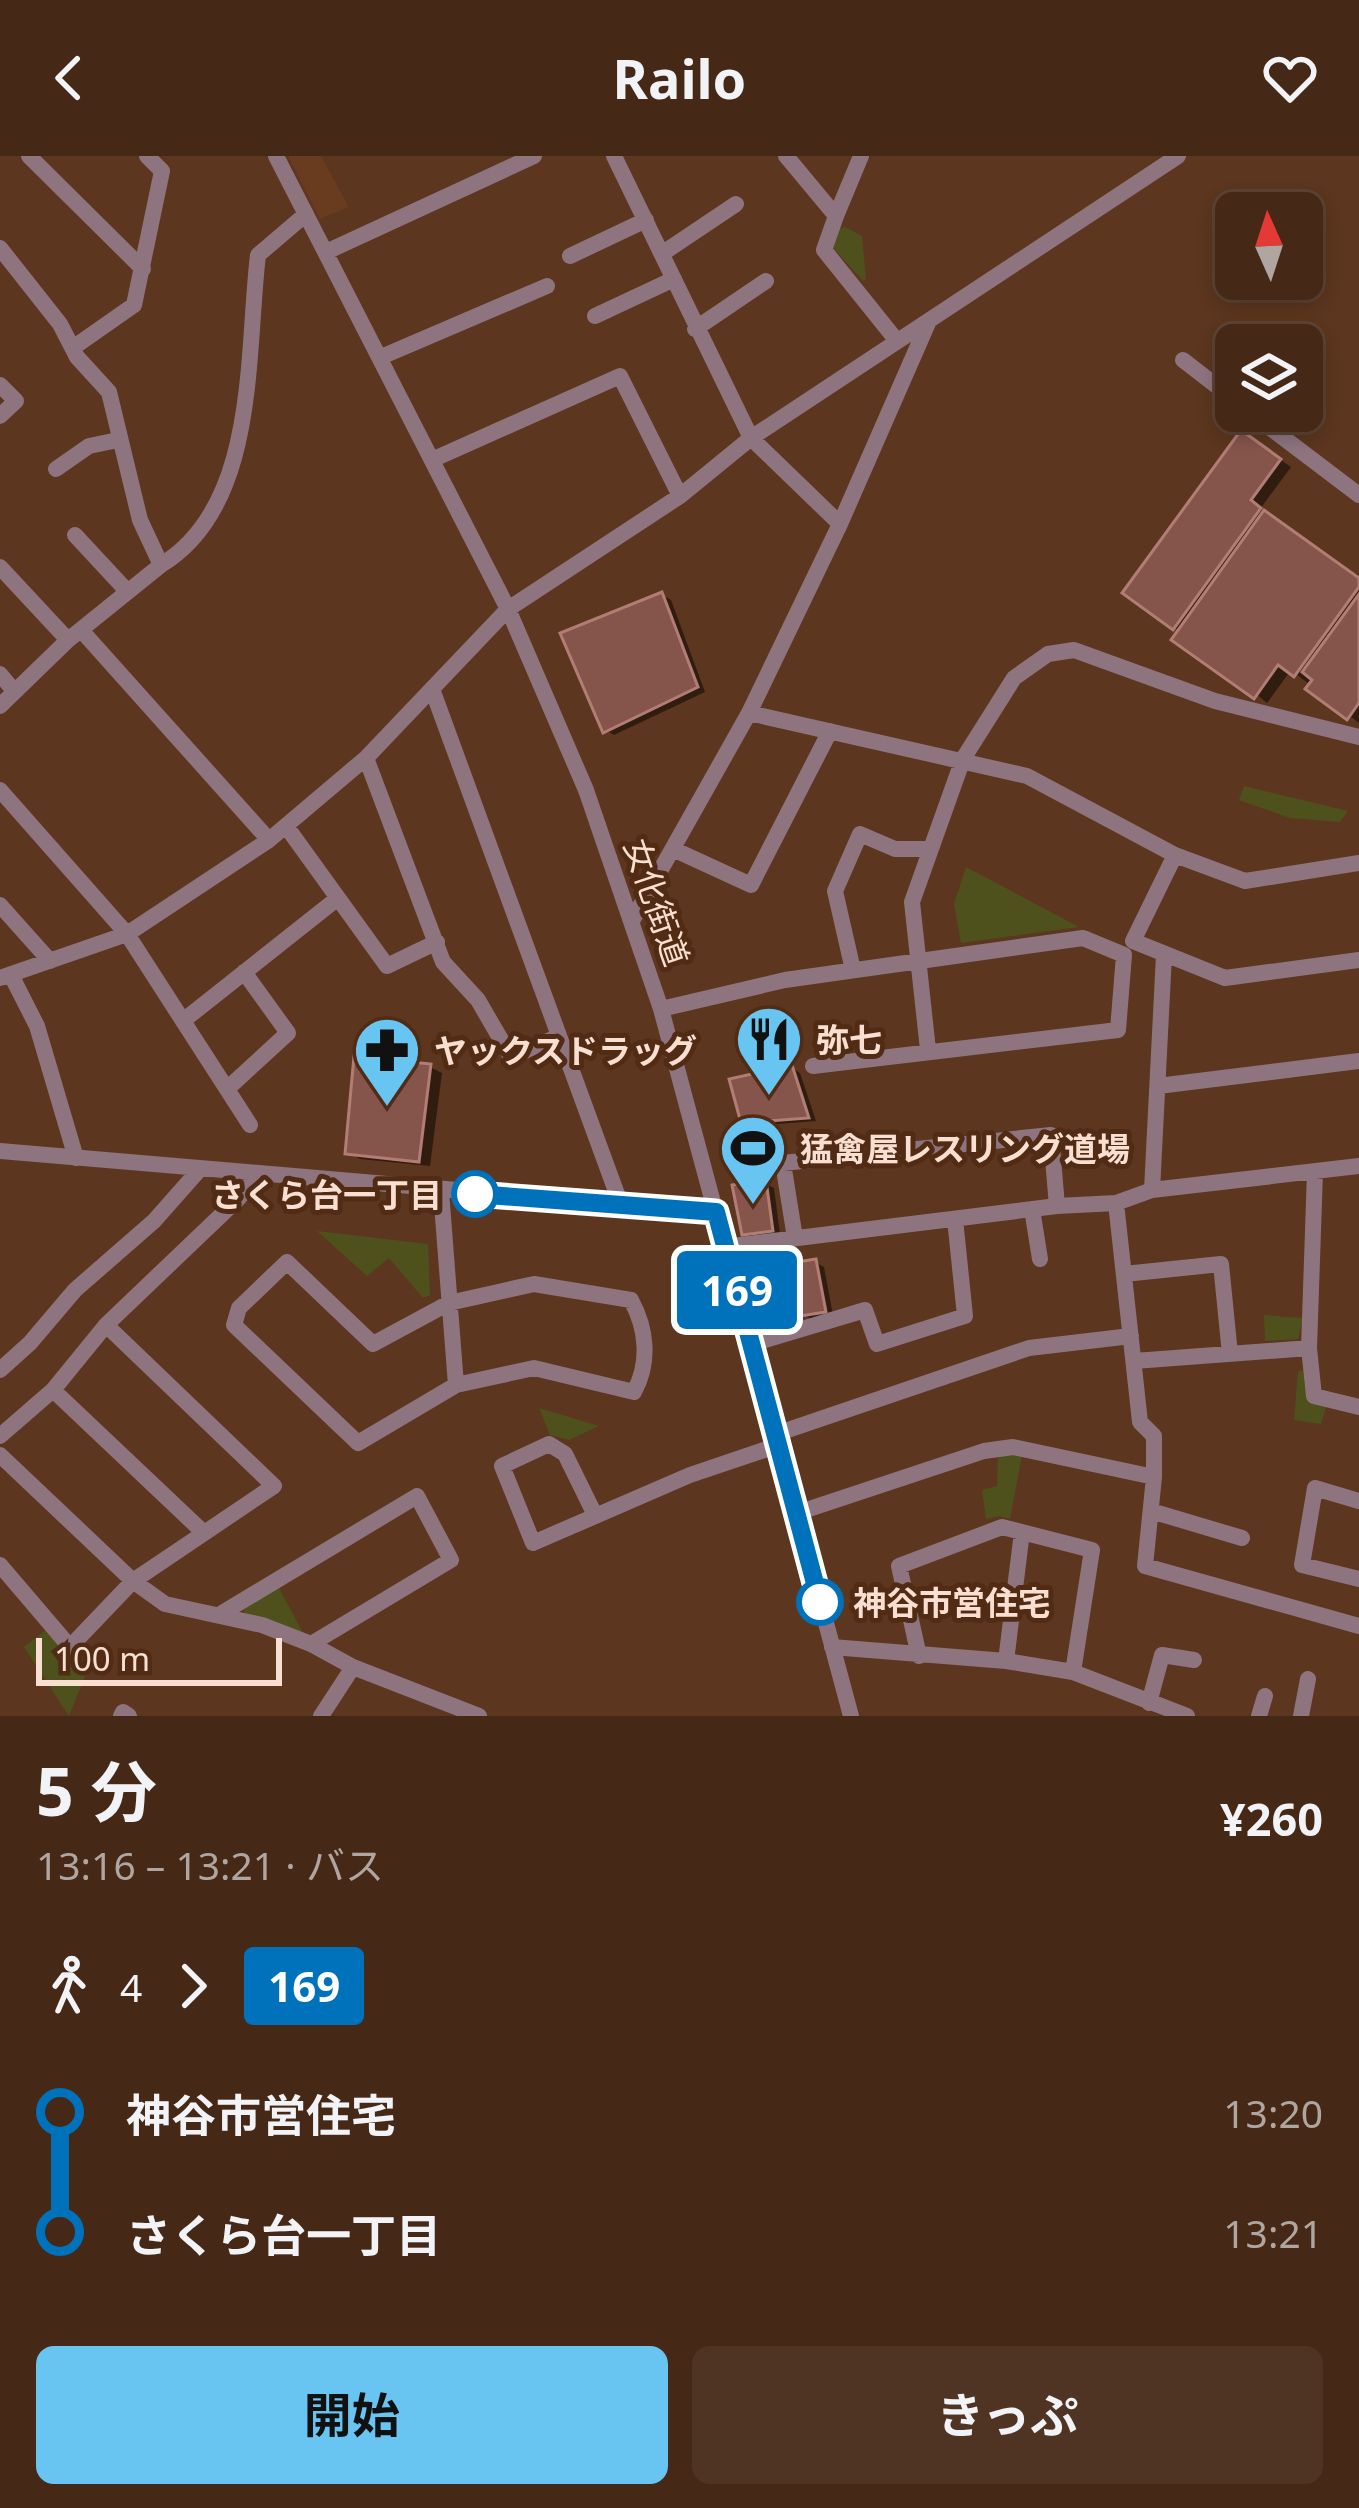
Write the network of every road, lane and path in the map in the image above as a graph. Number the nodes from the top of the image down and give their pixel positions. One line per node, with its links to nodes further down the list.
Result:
1 (29, 156): 17 (street)
2 (147, 156): 17 (street)
3 (276, 156): 10 (street, 女化街道)
4 (534, 156): 14 (street)
5 (614, 156): 12 (street)
6 (786, 156): 11 (street)
7 (861, 156): 11 (street)
8 (1178, 156): 22 (street)
9 (736, 204): 15 (street)
10 (306, 214): 14 (street, 女化街道); 40 (street)
11 (836, 216): 24 (street)
12 (646, 220): 15 (street); 16 (street)
13 (0, 248): 25 (street)
14 (326, 252): 26 (street, 女化街道)
15 (663, 253): 18 (street)
16 (569, 256)
17 (143, 269): 25 (street)
18 (674, 279): 21 (street); 23 (street)
19 (766, 281): 23 (street)
20 (548, 286): 26 (street)
21 (595, 316)
22 (929, 320): 24 (street); 38 (street)
23 (695, 328): 32 (street)
24 (897, 341): 32 (street)
25 (74, 347): 33 (street)
26 (381, 357): 34 (street, 女化街道)
27 (1183, 360): 29 (street)
28 (0, 385): 30 (street)
29 (1215, 385)
30 (0, 416)
31 (1276, 432): 36 (street)
32 (751, 438): 37 (street); 38 (street)
33 (118, 440): 35 (street); 40 (street)
34 (434, 459): 37 (street); 43 (street, 女化街道)
35 (56, 469)
36 (1359, 494)
37 (680, 496): 43 (street)
38 (840, 524): 49 (street)
39 (76, 535): 42 (street)
40 (161, 566): 42 (street)
41 (0, 567): 44 (street)
42 (127, 591): 44 (street)
43 (508, 609): 46 (street); 63 (street, 女化街道)
44 (74, 635): 47 (street); 56 (street)
45 (0, 674): 47 (street)
46 (432, 688): 52 (street); 75 (street)
47 (14, 691): 48 (street)
48 (0, 706)
49 (749, 713): 50 (street); 58 (street)
50 (830, 731): 53 (street); 58 (street)
51 (1359, 737): 53 (street)
52 (366, 758): 55 (street); 65 (street)
53 (963, 759): 57 (street); 59 (street)
54 (0, 790): 64 (street)
55 (286, 826): 56 (street); 61 (street)
56 (269, 840): 64 (street)
57 (931, 849): 68 (street); 70 (street)
58 (675, 850): 63 (street)
59 (1175, 855): 60 (street); 66 (street)
60 (1359, 863)
61 (338, 898): 65 (street); 71 (street)
62 (0, 905): 69 (street)
63 (633, 919): 73 (street, 女化街道)
64 (128, 934): 69 (street); 74 (street)
65 (437, 943): 75 (street)
66 (1164, 956): 67 (street); 79 (street)
67 (1359, 960)
68 (916, 961): 70 (street); 76 (street); 76 (street)
69 (50, 962): 72 (street)
70 (853, 970): 73 (street)
71 (244, 972): 74 (street); 80 (street)
72 (5, 977): 83 (street)
73 (662, 1009): 94 (street, 女化街道)
74 (184, 1020): 80 (street)
75 (557, 1037): 91 (street)
76 (928, 1050): 78 (street)
77 (1359, 1061): 79 (street)
78 (813, 1066)
79 (1158, 1086): 88 (street)
80 (227, 1089): 81 (street)
81 (250, 1125)
82 (0, 1151): 83 (street)
83 (76, 1158): 85 (street)
84 (1359, 1166): 86 (street)
85 (200, 1169): 87 (street); 107 (street)
86 (1315, 1172): 88 (street); 104 (street)
87 (258, 1175): 89 (street); 101 (street)
88 (1152, 1190): 90 (street)
89 (441, 1191): 91 (street); 100 (street)
90 (1116, 1203): 92 (street); 99 (street)
91 (621, 1205): 94 (street)
92 (1057, 1206): 93 (street); 96 (street)
93 (1032, 1209): 95 (street); 98 (street)
94 (716, 1212): 97 (street, 女化街道)
95 (955, 1219): 96 (street); 103 (street)
96 (795, 1238): 97 (street)
97 (725, 1247): 103 (street, 女化街道)
98 (1040, 1259)
99 (1124, 1274): 102 (street); 105 (street)
100 (448, 1303): 108 (street); 108 (street); 108 (street)
101 (106, 1325): 109 (street); 119 (street)
102 (1131, 1336): 106 (street); 112 (street)
103 (752, 1344): 112 (street, 女化街道)
104 (1309, 1348): 105 (street); 110 (street)
105 (1230, 1354): 106 (street)
106 (1134, 1361): 114 (street)
107 (0, 1370)
108 (456, 1385)
109 (53, 1390): 111 (street); 119 (street)
110 (1359, 1407)
111 (0, 1436)
112 (777, 1439): 117 (street, 女化街道); 118 (street)
113 (0, 1455): 124 (street)
114 (1154, 1478): 116 (street); 117 (street)
115 (1359, 1501): 123 (street)
116 (1150, 1510): 121 (street); 126 (street)
117 (797, 1513): 128 (street, 女化街道)
118 (595, 1515): 118 (street)
119 (203, 1532): 124 (street)
120 (1022, 1532): 129 (street); 131 (street); 133 (street)
121 (1241, 1538)
122 (0, 1564): 124 (street)
123 (1359, 1579)
124 (133, 1581): 125 (street)
125 (222, 1613): 127 (street); 127 (street)
126 (1359, 1626)
127 (311, 1644): 132 (street)
128 (832, 1647): 129 (street); 139 (street, 女化街道)
129 (919, 1657): 131 (street)
130 (1194, 1660): 136 (street)
131 (1006, 1661): 133 (street)
132 (353, 1667): 137 (street); 138 (street)
133 (1072, 1672): 136 (street)
134 (1307, 1679): 142 (street)
135 (1265, 1696): 141 (street)
136 (1148, 1703): 140 (street)
137 (321, 1716)
138 (478, 1716)
139 (851, 1716)
140 (1187, 1716)
141 (1259, 1716)
142 (1301, 1716)

